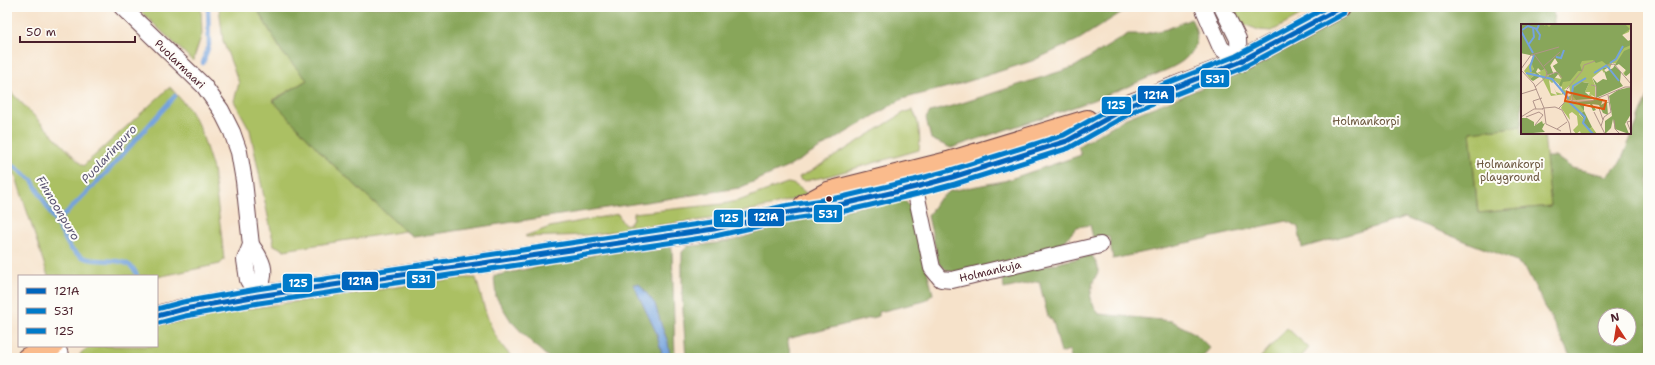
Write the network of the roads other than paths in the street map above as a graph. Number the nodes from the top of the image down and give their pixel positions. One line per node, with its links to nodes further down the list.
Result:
1 (122, 7): 8 (street, Puolarmaari)
2 (1203, 7): 5 (street)
3 (1222, 7): 5 (street)
4 (1342, 7): 5 (main road)
5 (1239, 62): 6 (main road)
6 (914, 180): 7 (street, Holmankuja); 8 (main road)
7 (1100, 245)
8 (258, 296): 9 (main road)
9 (158, 316)
10 (51, 347): 12 (main road)
11 (57, 347): 13 (street)
12 (27, 358)
13 (61, 358)

